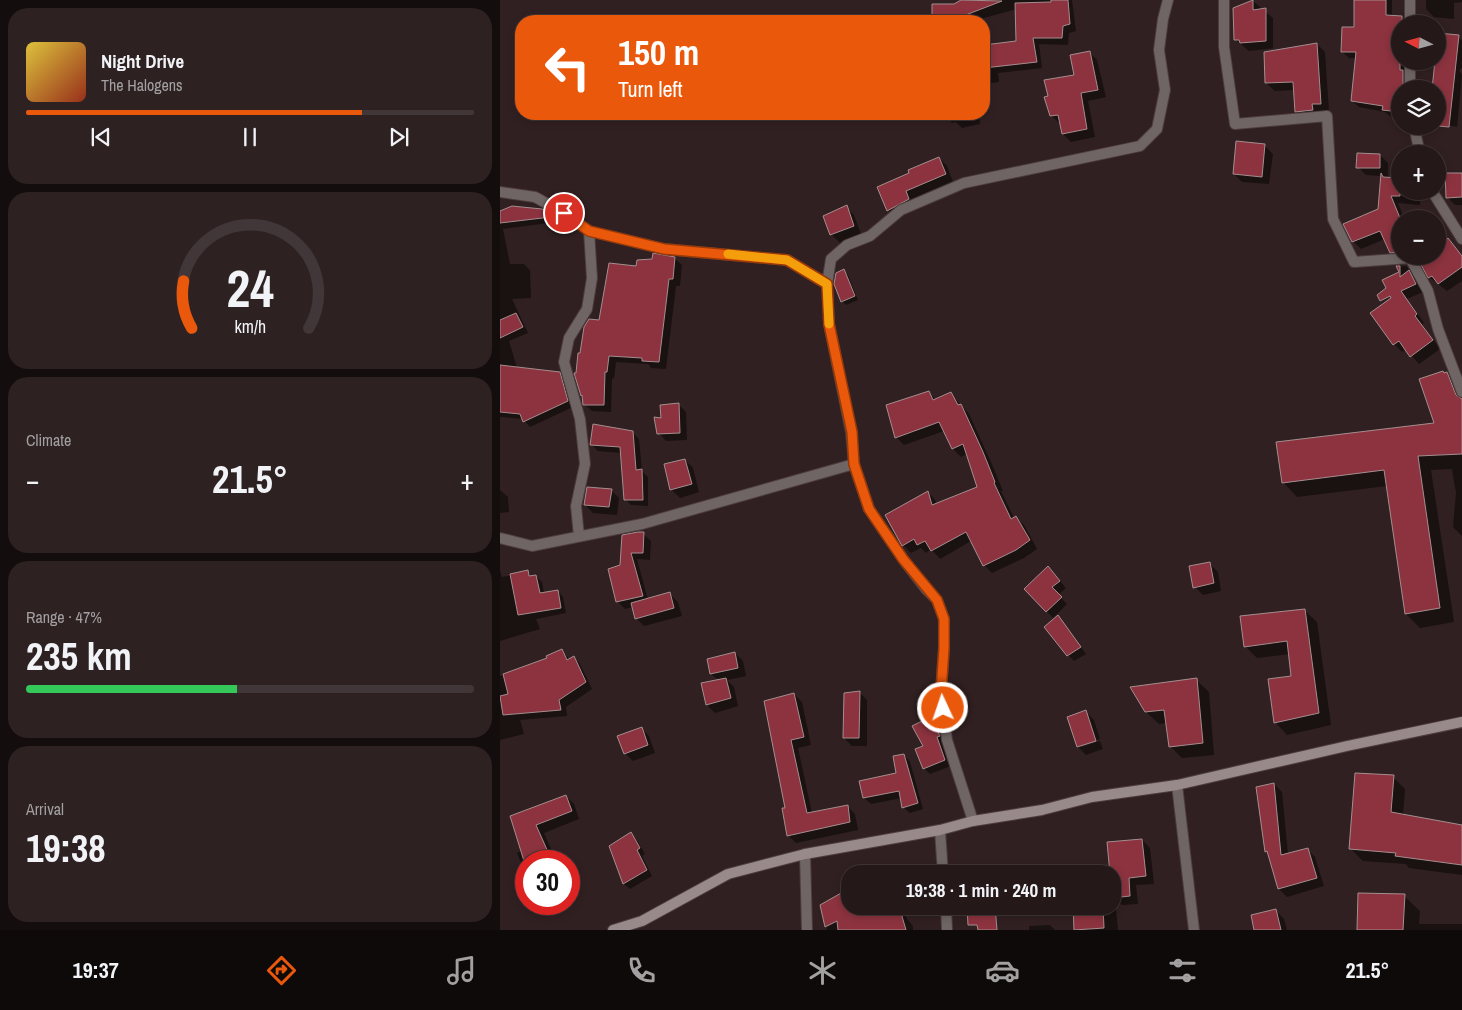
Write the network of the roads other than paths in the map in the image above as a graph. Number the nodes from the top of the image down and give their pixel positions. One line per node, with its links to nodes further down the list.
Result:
1 (1168, 0): 9 (street)
2 (1224, 0): 10 (street)
3 (1410, 0): 4 (street)
4 (1410, 15)
5 (500, 192): 7 (street)
6 (1438, 200): 8 (street)
7 (589, 231): 9 (street); 12 (street)
8 (1462, 239)
9 (827, 284): 11 (street)
10 (1462, 392)
11 (854, 464): 12 (street); 16 (street)
12 (580, 536): 13 (street)
13 (500, 538)
14 (1462, 722): 15 (main road)
15 (1177, 785): 16 (main road); 25 (street)
16 (973, 821): 17 (main road)
17 (940, 830): 18 (main road); 19 (street)
18 (805, 854): 21 (main road); 23 (street)
19 (942, 865)
20 (946, 915): 24 (street)
21 (643, 925): 22 (main road)
22 (613, 930)
23 (807, 930)
24 (947, 930)
25 (1194, 930)

